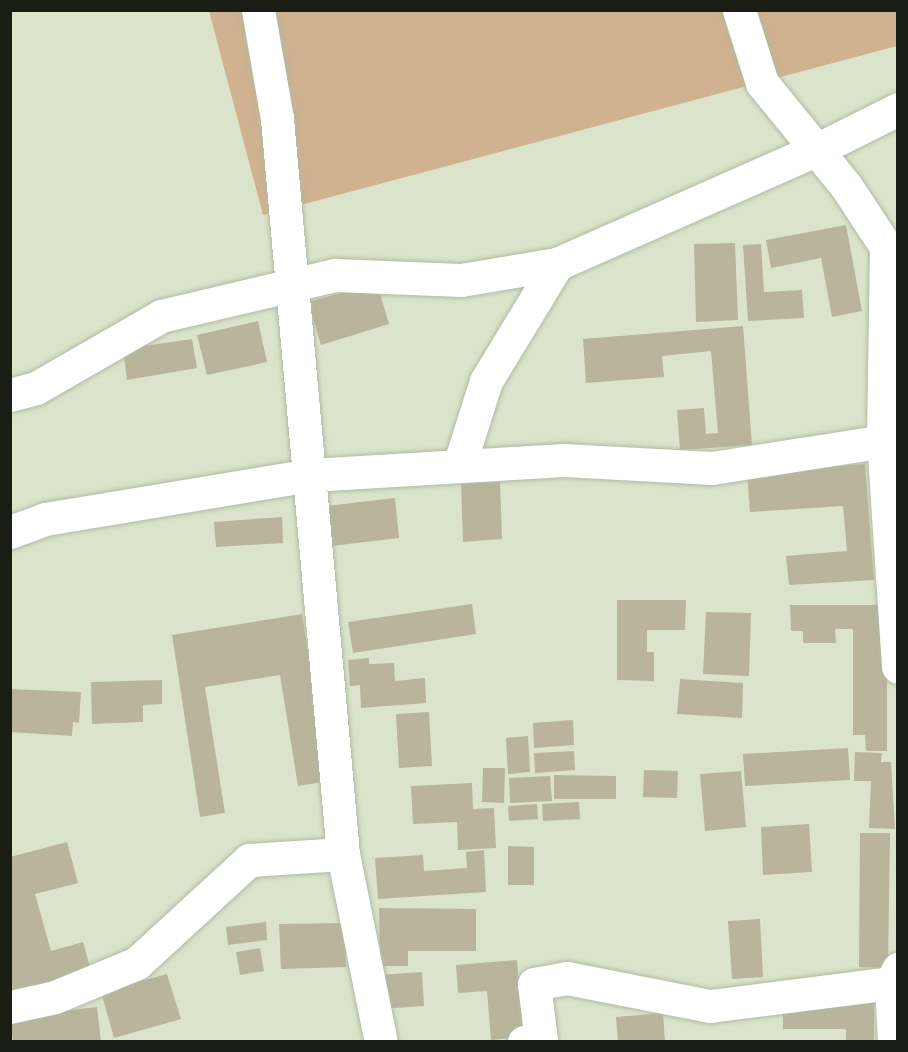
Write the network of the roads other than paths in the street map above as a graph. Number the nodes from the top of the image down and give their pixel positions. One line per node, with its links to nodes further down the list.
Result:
1 (258, 10): 6 (street)
2 (740, 10): 4 (street)
3 (897, 109): 4 (street)
4 (816, 150): 5 (street); 8 (street)
5 (557, 264): 6 (street); 9 (street)
6 (292, 286): 7 (street); 10 (street)
7 (10, 395)
8 (890, 439): 9 (street); 12 (street)
9 (459, 466): 10 (street)
10 (310, 475): 11 (street); 13 (street)
11 (10, 532)
12 (897, 667)
13 (343, 854): 15 (street); 16 (street)
14 (894, 976): 17 (street); 18 (street)
15 (10, 1007)
16 (381, 1041)
17 (524, 1041)
18 (894, 1041)

